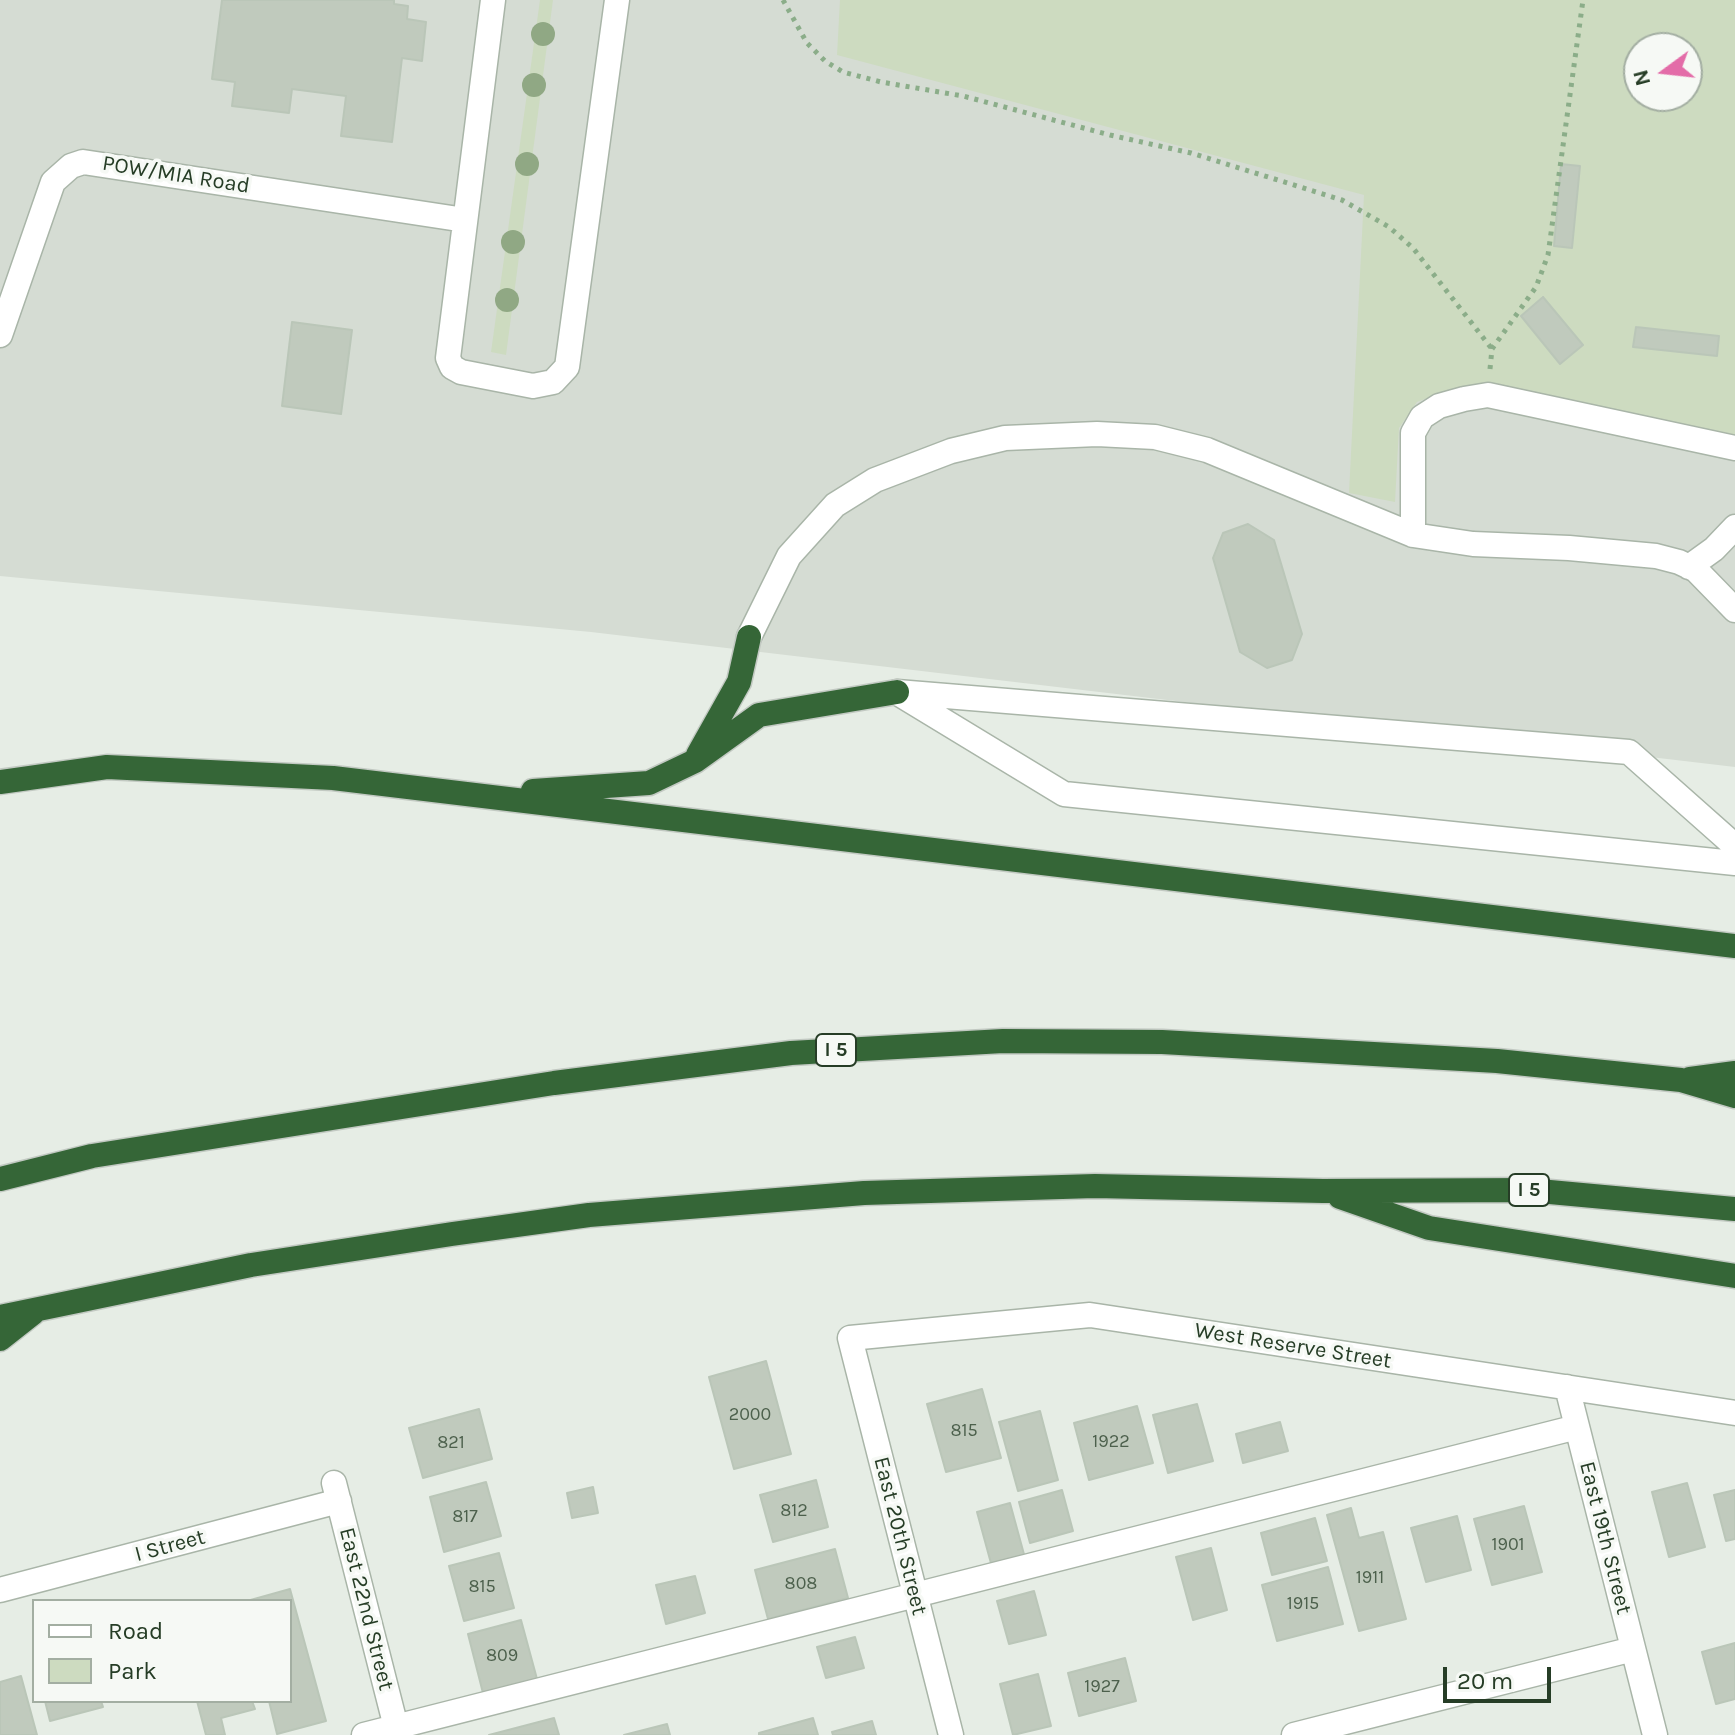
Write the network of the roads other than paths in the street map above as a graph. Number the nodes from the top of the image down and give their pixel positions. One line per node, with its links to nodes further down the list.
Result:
1 (493, 0): 3 (street)
2 (617, 0): 3 (street)
3 (465, 220): 4 (street, POW/MIA Road)
4 (0, 335)
5 (1735, 448): 7 (street)
6 (1735, 527): 8 (street)
7 (1413, 535): 8 (street); 10 (street)
8 (1689, 567): 9 (street)
9 (1735, 610)
10 (749, 637): 12 (highway)
11 (897, 692): 12 (highway); 15 (street); 16 (street)
12 (695, 761): 14 (highway)
13 (0, 782): 14 (highway)
14 (477, 794): 17 (highway)
15 (1735, 846)
16 (1735, 863)
17 (1735, 946)
18 (1735, 1073): 19 (highway)
19 (1681, 1080): 20 (highway, I 5); 21 (highway, I 5)
20 (1735, 1096)
21 (0, 1179)
22 (1323, 1191): 23 (highway, I 5); 24 (highway); 25 (highway, I 5)
23 (1735, 1209)
24 (1735, 1276)
25 (35, 1311): 26 (highway, I 5); 28 (highway)
26 (0, 1317)
27 (850, 1338): 29 (street, West Reserve Street); 34 (street, East 20th Street)
28 (0, 1339)
29 (1567, 1387): 30 (street, West Reserve Street); 31 (street, East 19th Street)
30 (1735, 1413)
31 (1577, 1427): 34 (street); 35 (street, East 19th Street)
32 (337, 1492): 33 (street, I Street); 36 (street, East 22nd Street)
33 (0, 1590)
34 (915, 1595): 36 (street); 38 (street, East 20th Street)
35 (1633, 1649): 39 (street); 40 (street, East 19th Street)
36 (397, 1731): 37 (street)
37 (364, 1735)
38 (951, 1735)
39 (1294, 1735)
40 (1655, 1735)

